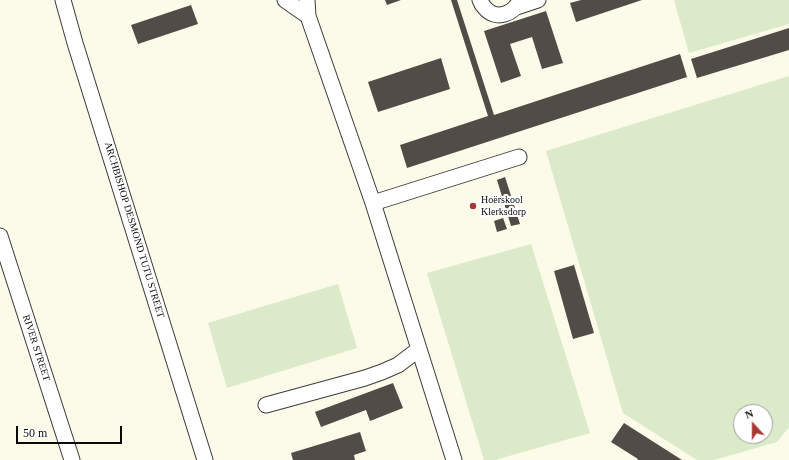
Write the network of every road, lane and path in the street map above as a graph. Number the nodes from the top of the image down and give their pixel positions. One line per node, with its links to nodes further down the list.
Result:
1 (63, 0): 14 (street, ARCHBISHOP DESMOND TUTU STREET)
2 (285, 0): 7 (street)
3 (307, 0): 7 (street)
4 (480, 0): 6 (street)
5 (538, 0): 6 (street)
6 (519, 4)
7 (308, 16): 9 (street)
8 (519, 157): 9 (street)
9 (373, 203): 11 (street)
10 (0, 236): 13 (street, RIVER STREET)
11 (419, 349): 12 (street); 15 (street)
12 (266, 405)
13 (72, 460)
14 (205, 460)
15 (454, 460)

